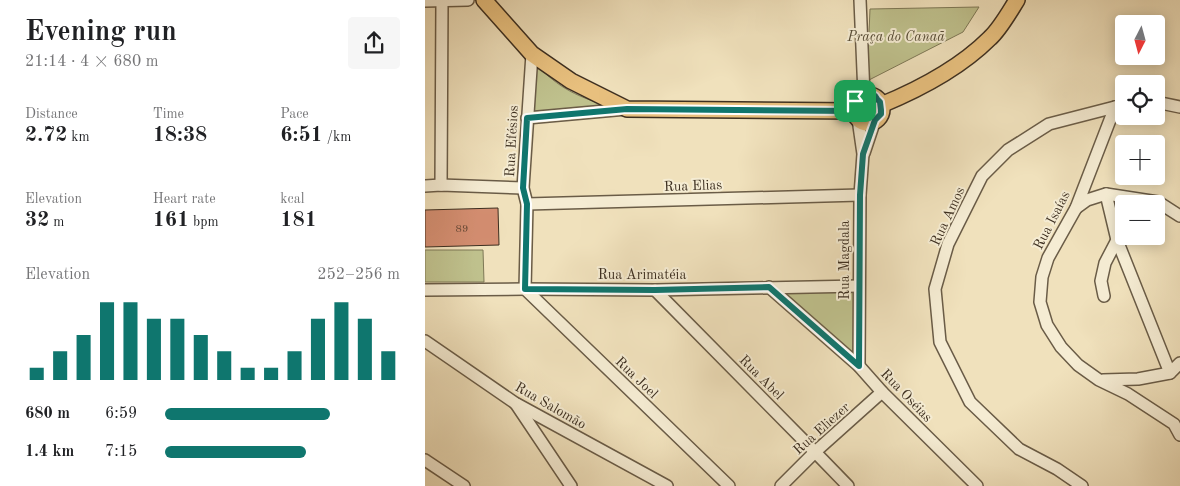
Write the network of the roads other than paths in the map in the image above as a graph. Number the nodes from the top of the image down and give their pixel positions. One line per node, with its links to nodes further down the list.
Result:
1 (468, 0): 6 (street)
2 (484, 0): 7 (main road)
3 (861, 0): 8 (street)
4 (1017, 0): 10 (main road)
5 (425, 1): 6 (street)
6 (442, 1): 20 (street)
7 (531, 54): 13 (main road); 15 (street, Rua Efésios)
8 (864, 95): 10 (main road); 14 (main road)
9 (1165, 104): 11 (street)
10 (881, 105): 17 (main road)
11 (1180, 106)
12 (1115, 108): 53 (street, Rua Amos)
13 (627, 109): 14 (main road); 15 (street)
14 (856, 115): 17 (main road); 18 (street, Rua Magdala)
15 (527, 118): 21 (street, Rua Efésios)
16 (1115, 118): 25 (street, Rua Isaías)
17 (875, 120): 18 (street, Rua Magdala)
18 (863, 154): 23 (street, Rua Magdala)
19 (425, 186): 20 (street)
20 (441, 186): 21 (street)
21 (523, 188): 24 (street, Rua Efésios)
22 (1106, 194): 25 (street); 26 (street); 27 (street)
23 (860, 195): 24 (street, Rua Elias); 30 (street, Rua Magdala)
24 (527, 204): 32 (street, Rua Efésios)
25 (1076, 208): 40 (street, Rua Isaías)
26 (1180, 216)
27 (1115, 232)
28 (1115, 244): 35 (street)
29 (1119, 245): 39 (street)
30 (859, 286): 31 (street, Rua Arimatéia); 38 (street, Rua Magdala)
31 (769, 287): 34 (street, Rua Arimatéia); 38 (street, Rua Oséias)
32 (525, 289): 33 (street, Rua Arimatéia); 34 (street, Rua Arimatéia); 49 (street, Rua Joel)
33 (425, 290)
34 (655, 290): 44 (street, Rua Abel)
35 (1104, 296)
36 (425, 341): 42 (street, Rua Salomão)
37 (1180, 363): 39 (street)
38 (859, 366): 41 (street, Rua Oséias)
39 (1170, 373): 40 (street)
40 (1099, 380): 43 (street, Rua Isaías)
41 (882, 392): 44 (street, Rua Eliezer); 52 (street, Rua Oséias)
42 (515, 403): 47 (street); 48 (street, Rua Salomão)
43 (1180, 435)
44 (815, 452): 50 (street, Rua Eliezer); 51 (street, Rua Abel)
45 (425, 460): 46 (street)
46 (464, 486)
47 (571, 486)
48 (667, 486)
49 (729, 486)
50 (781, 486)
51 (848, 486)
52 (977, 486)
53 (1082, 486)

